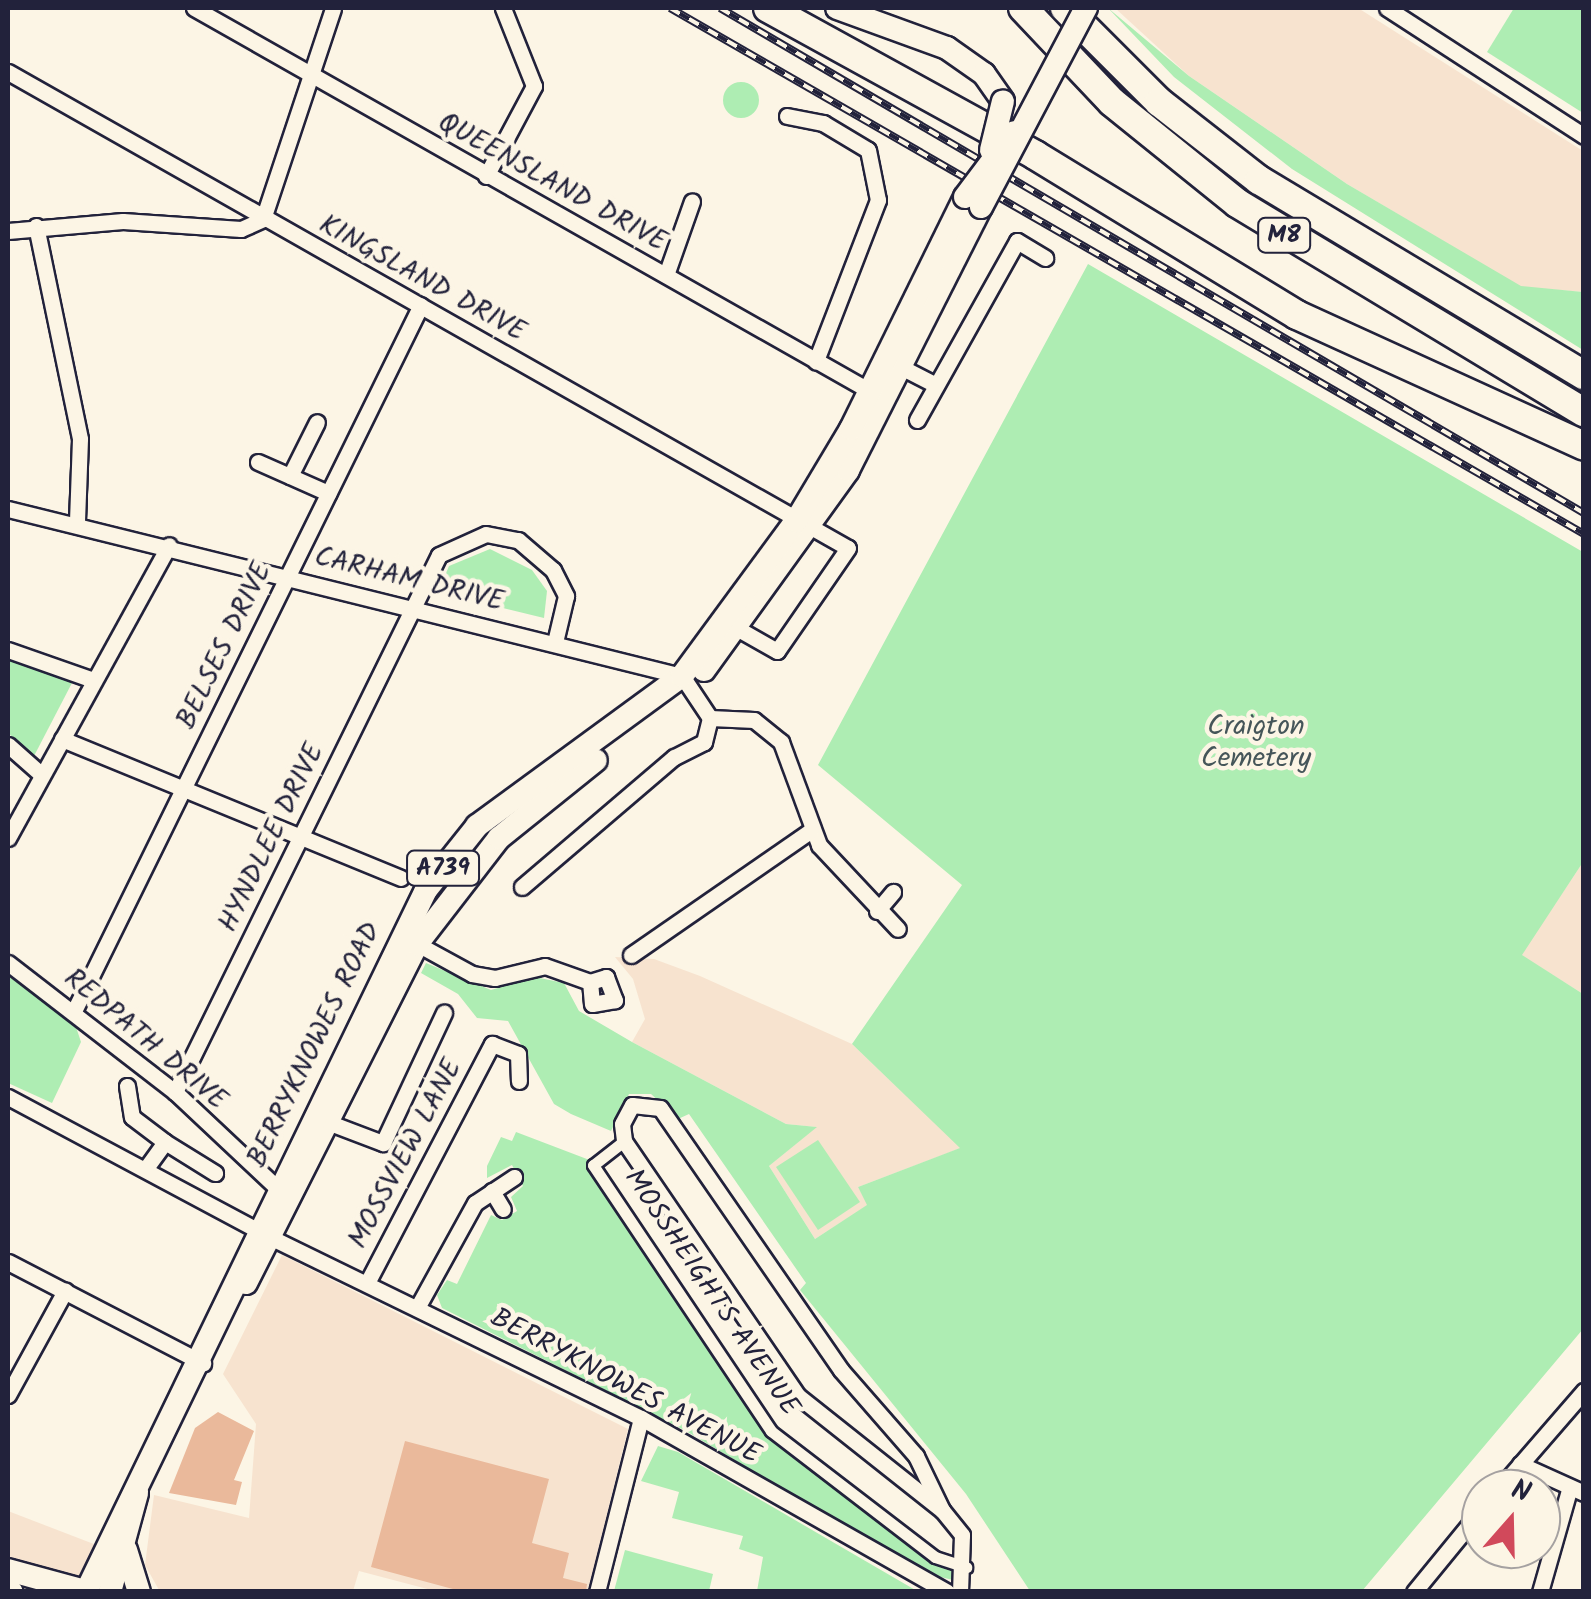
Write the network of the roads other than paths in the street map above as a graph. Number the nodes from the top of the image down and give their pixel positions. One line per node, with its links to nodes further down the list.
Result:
1 (194, 8): 13 (street, QUEENSLAND DRIVE)
2 (333, 8): 13 (street)
3 (503, 8): 18 (street)
4 (768, 8): 38 (highway)
5 (837, 8): 11 (main road)
6 (883, 8): 11 (main road)
7 (1023, 8): 35 (highway, M8)
8 (1065, 8): 19 (highway, M8)
9 (1089, 8): 15 (main road, BERRYKNOWES ROAD, bridge); 19 (highway)
10 (1388, 8): 16 (street)
11 (951, 42): 15 (main road); 17 (main road, bridge)
12 (8, 72): 20 (street, KINGSLAND DRIVE)
13 (314, 76): 18 (street, QUEENSLAND DRIVE); 23 (street)
14 (787, 116): 30 (street)
15 (1024, 123): 17 (main road, BERRYKNOWES ROAD, bridge); 22 (main road, BERRYKNOWES ROAD / A739, bridge)
16 (1584, 136)
17 (988, 158): 22 (main road, BERRYKNOWES ROAD, bridge)
18 (486, 176): 28 (street, QUEENSLAND DRIVE)
19 (1259, 180): 32 (highway, M8)
20 (226, 198): 23 (street, KINGSLAND DRIVE); 26 (street)
21 (692, 201): 28 (street)
22 (973, 202): 31 (main road, BERRYKNOWES ROAD / A739)
23 (263, 219): 26 (street); 29 (street, KINGSLAND DRIVE)
24 (36, 226): 25 (street); 26 (street); 43 (street)
25 (8, 230)
26 (218, 230)
27 (1045, 258): 33 (street)
28 (666, 275): 30 (street, QUEENSLAND DRIVE)
29 (420, 305): 41 (street, BELSES DRIVE); 44 (street, KINGSLAND DRIVE)
30 (816, 361): 34 (street, QUEENSLAND DRIVE)
31 (895, 364): 33 (street); 34 (main road, BERRYKNOWES ROAD / A739)
32 (1584, 374)
33 (936, 385): 36 (street)
34 (879, 396): 44 (main road, BERRYKNOWES ROAD / A739)
35 (1584, 412)
36 (918, 420)
37 (317, 422): 40 (street)
38 (1584, 446)
39 (258, 462): 40 (street)
40 (290, 476): 41 (street)
41 (328, 493): 46 (street, BELSES DRIVE)
42 (8, 508): 43 (street, CARHAM DRIVE)
43 (77, 520): 45 (street, CARHAM DRIVE)
44 (804, 525): 48 (main road, BERRYKNOWES ROAD / A739); 48 (street)
45 (169, 545): 46 (street, CARHAM DRIVE); 51 (street)
46 (288, 574): 47 (street, CARHAM DRIVE); 57 (street, BELSES DRIVE)
47 (414, 607): 49 (street, CARHAM DRIVE); 49 (street, HYNDLEE DRIVE); 59 (street, HYNDLEE DRIVE)
48 (730, 625): 52 (main road, BERRYKNOWES ROAD / A739)
49 (555, 642): 52 (street, CARHAM DRIVE)
50 (8, 650): 51 (street)
51 (93, 680): 54 (street)
52 (685, 683): 53 (street); 66 (main road, BERRYKNOWES ROAD / A739)
53 (710, 718): 58 (street); 62 (street)
54 (62, 739): 56 (street); 57 (street)
55 (8, 745): 56 (street)
56 (42, 775): 60 (street)
57 (183, 788): 59 (street); 70 (street, BELSES DRIVE)
58 (810, 831): 64 (street); 67 (street)
59 (300, 837): 61 (street); 74 (street, HYNDLEE DRIVE)
60 (8, 838)
61 (401, 878)
62 (522, 887)
63 (893, 892): 64 (street)
64 (877, 911): 65 (street)
65 (898, 929)
66 (410, 939): 69 (street); 76 (main road, BERRYKNOWES ROAD / A739); 83 (main road, BERRYKNOWES ROAD / A739)
67 (631, 955)
68 (8, 963): 70 (street, REDPATH DRIVE)
69 (590, 982)
70 (74, 1009): 74 (street, REDPATH DRIVE)
71 (444, 1013): 76 (street)
72 (519, 1081): 87 (street, MOSSVIEW LANE)
73 (126, 1086): 78 (street)
74 (175, 1092): 83 (street, REDPATH DRIVE)
75 (8, 1097): 79 (street, BERRYKNOWES AVENUE)
76 (330, 1123): 83 (main road, BERRYKNOWES ROAD / A739)
77 (624, 1141): 98 (street, MOSSHEIGHTS AVENUE); 98 (street, MOSSHEIGHTS AVENUE); 101 (street, MOSSHEIGHTS AVENUE)
78 (165, 1142): 79 (street); 80 (street)
79 (148, 1167): 85 (street, BERRYKNOWES AVENUE)
80 (215, 1174)
81 (514, 1177): 82 (street)
82 (492, 1191): 84 (street); 89 (street)
83 (284, 1195): 85 (main road, BERRYKNOWES ROAD / A739)
84 (503, 1209)
85 (266, 1232): 87 (street, BERRYKNOWES AVENUE); 90 (main road, BERRYKNOWES ROAD / A739)
86 (8, 1262): 88 (street)
87 (366, 1284): 89 (street, BERRYKNOWES AVENUE)
88 (64, 1291): 90 (street); 92 (street)
89 (417, 1308): 93 (street, BERRYKNOWES AVENUE)
90 (203, 1362): 96 (main road, BERRYKNOWES ROAD / A739)
91 (1584, 1391): 94 (street)
92 (8, 1394)
93 (640, 1418): 106 (street); 107 (street, BERRYKNOWES AVENUE)
94 (1520, 1464): 95 (street); 97 (street)
95 (1516, 1469)
96 (138, 1490): 100 (main road, BERRYKNOWES ROAD / A739); 103 (main road, BERRYKNOWES ROAD / A739)
97 (1577, 1490): 110 (street)
98 (942, 1510): 101 (street, MOSSHEIGHTS AVENUE)
99 (1461, 1534): 109 (street)
100 (126, 1550): 104 (main road, BERRYKNOWES ROAD / A739); 105 (main road)
101 (966, 1567): 108 (street)
102 (8, 1570): 103 (main road)
103 (91, 1587)
104 (110, 1592)
105 (139, 1592)
106 (597, 1592)
107 (947, 1592)
108 (960, 1592)
109 (1414, 1592)
110 (1540, 1592)

